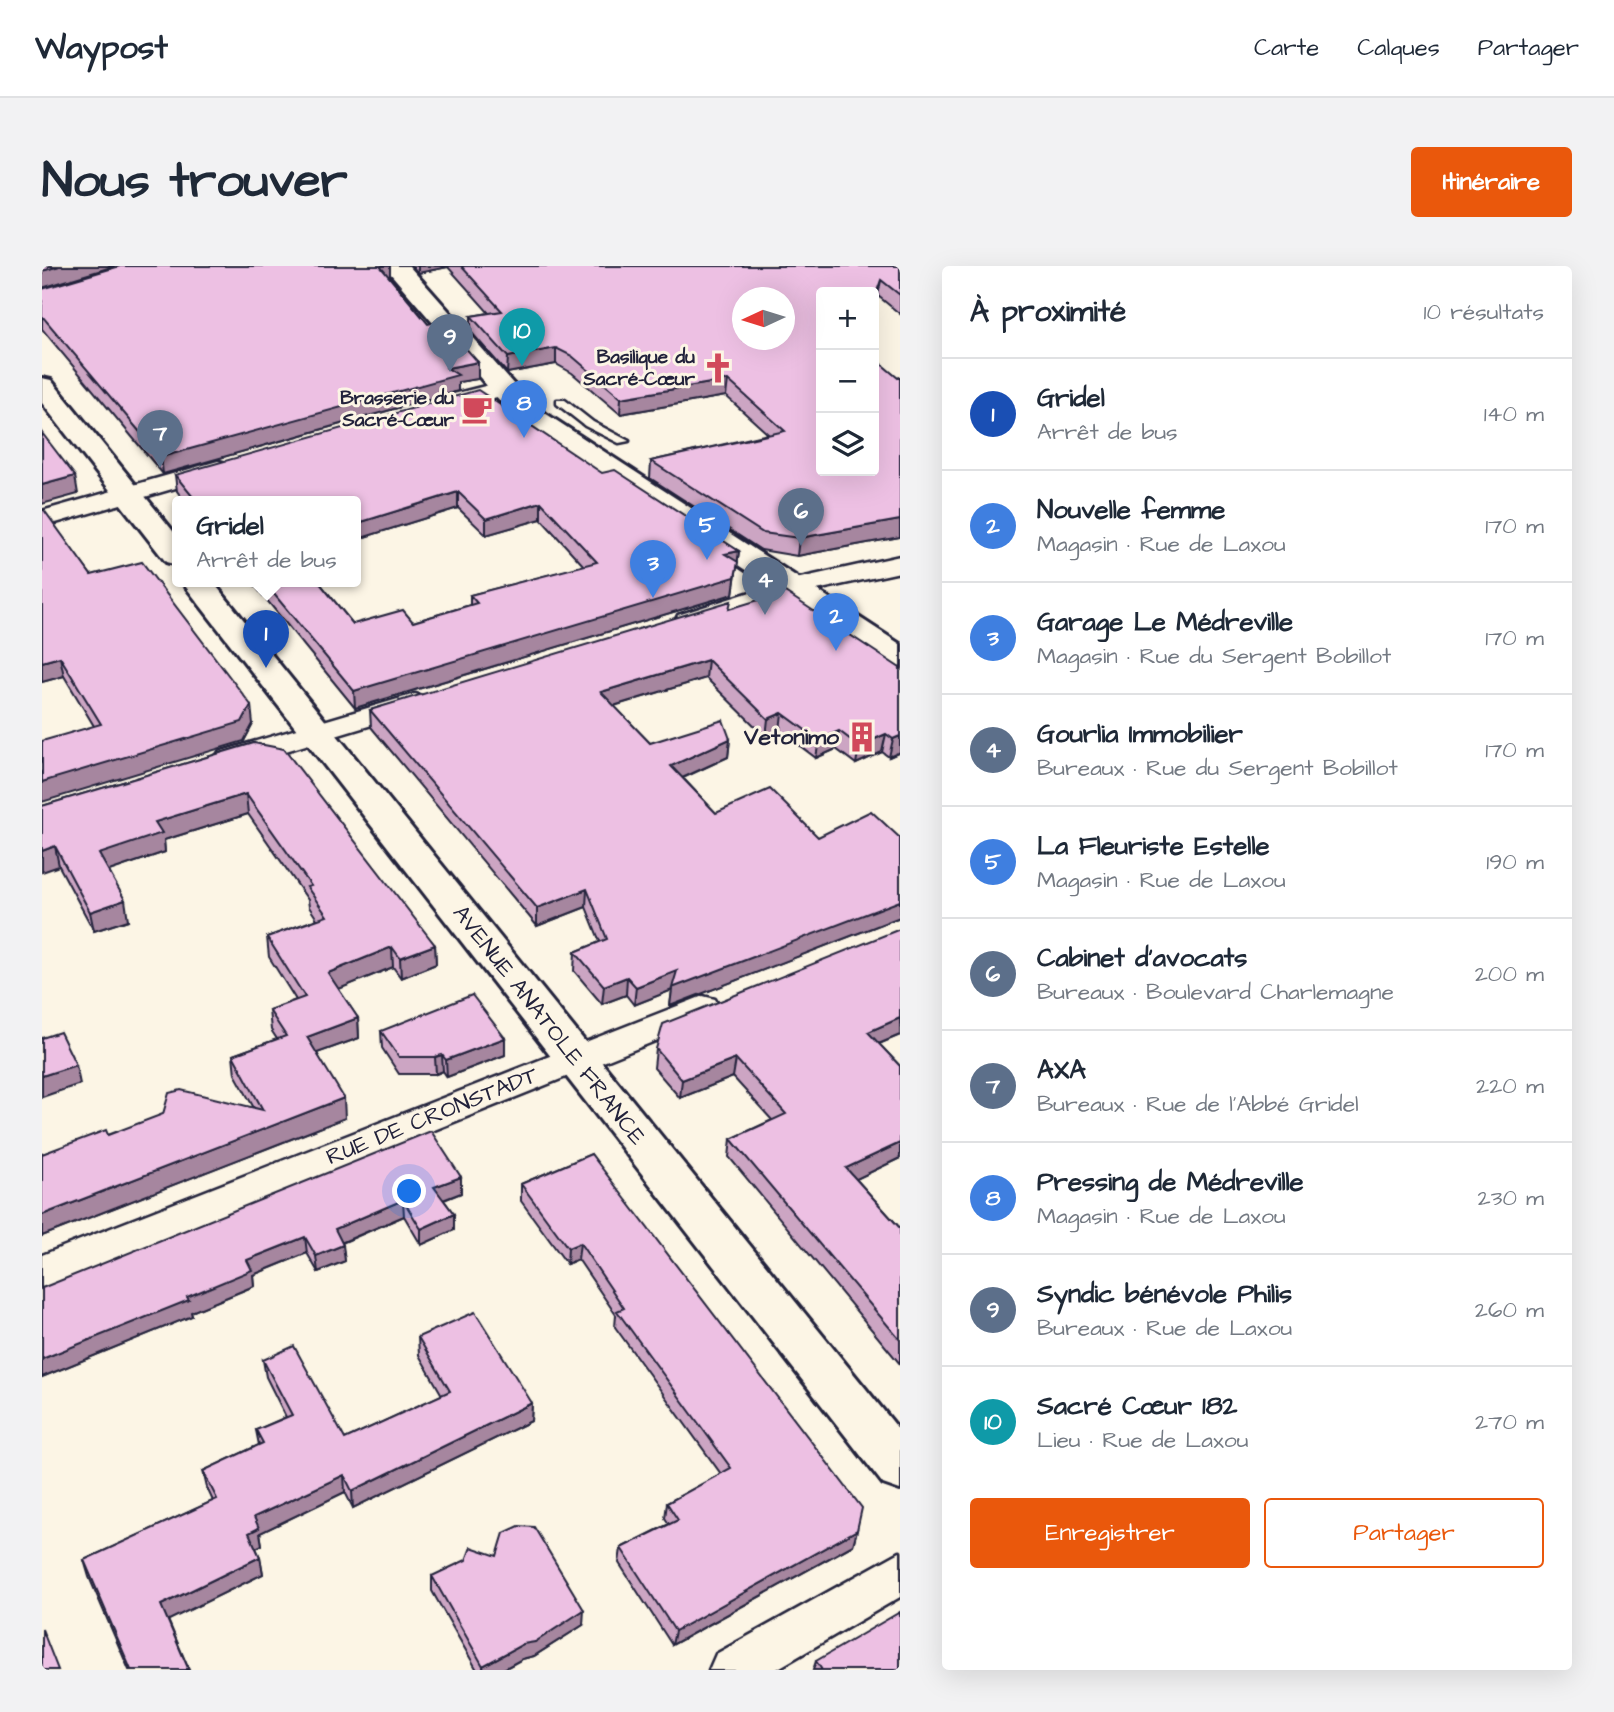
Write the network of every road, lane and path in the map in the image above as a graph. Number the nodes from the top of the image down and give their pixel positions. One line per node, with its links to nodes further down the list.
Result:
1 (396, 266): 3 (main road)
2 (42, 386): 8 (main road)
3 (501, 389): 5 (street); 13 (main road)
4 (561, 401): 6 (lane)
5 (410, 413)
6 (623, 441)
7 (236, 463): 8 (street)
8 (127, 495): 9 (street); 10 (main road)
9 (42, 519)
10 (172, 550)
11 (900, 564): 13 (street)
12 (201, 587): 17 (main road, AVENUE ANATOLE FRANCE)
13 (791, 588): 14 (street); 15 (main road)
14 (660, 629)
15 (900, 658)
16 (439, 696): 17 (street)
17 (317, 732): 18 (street); 20 (main road, AVENUE ANATOLE FRANCE)
18 (199, 768)
19 (738, 994): 20 (street, RUE DE CRONSTADT)
20 (576, 1059): 21 (street, RUE DE CRONSTADT); 22 (main road, AVENUE ANATOLE FRANCE)
21 (42, 1272)
22 (900, 1468)
23 (900, 1573): 24 (street)
24 (732, 1670)

